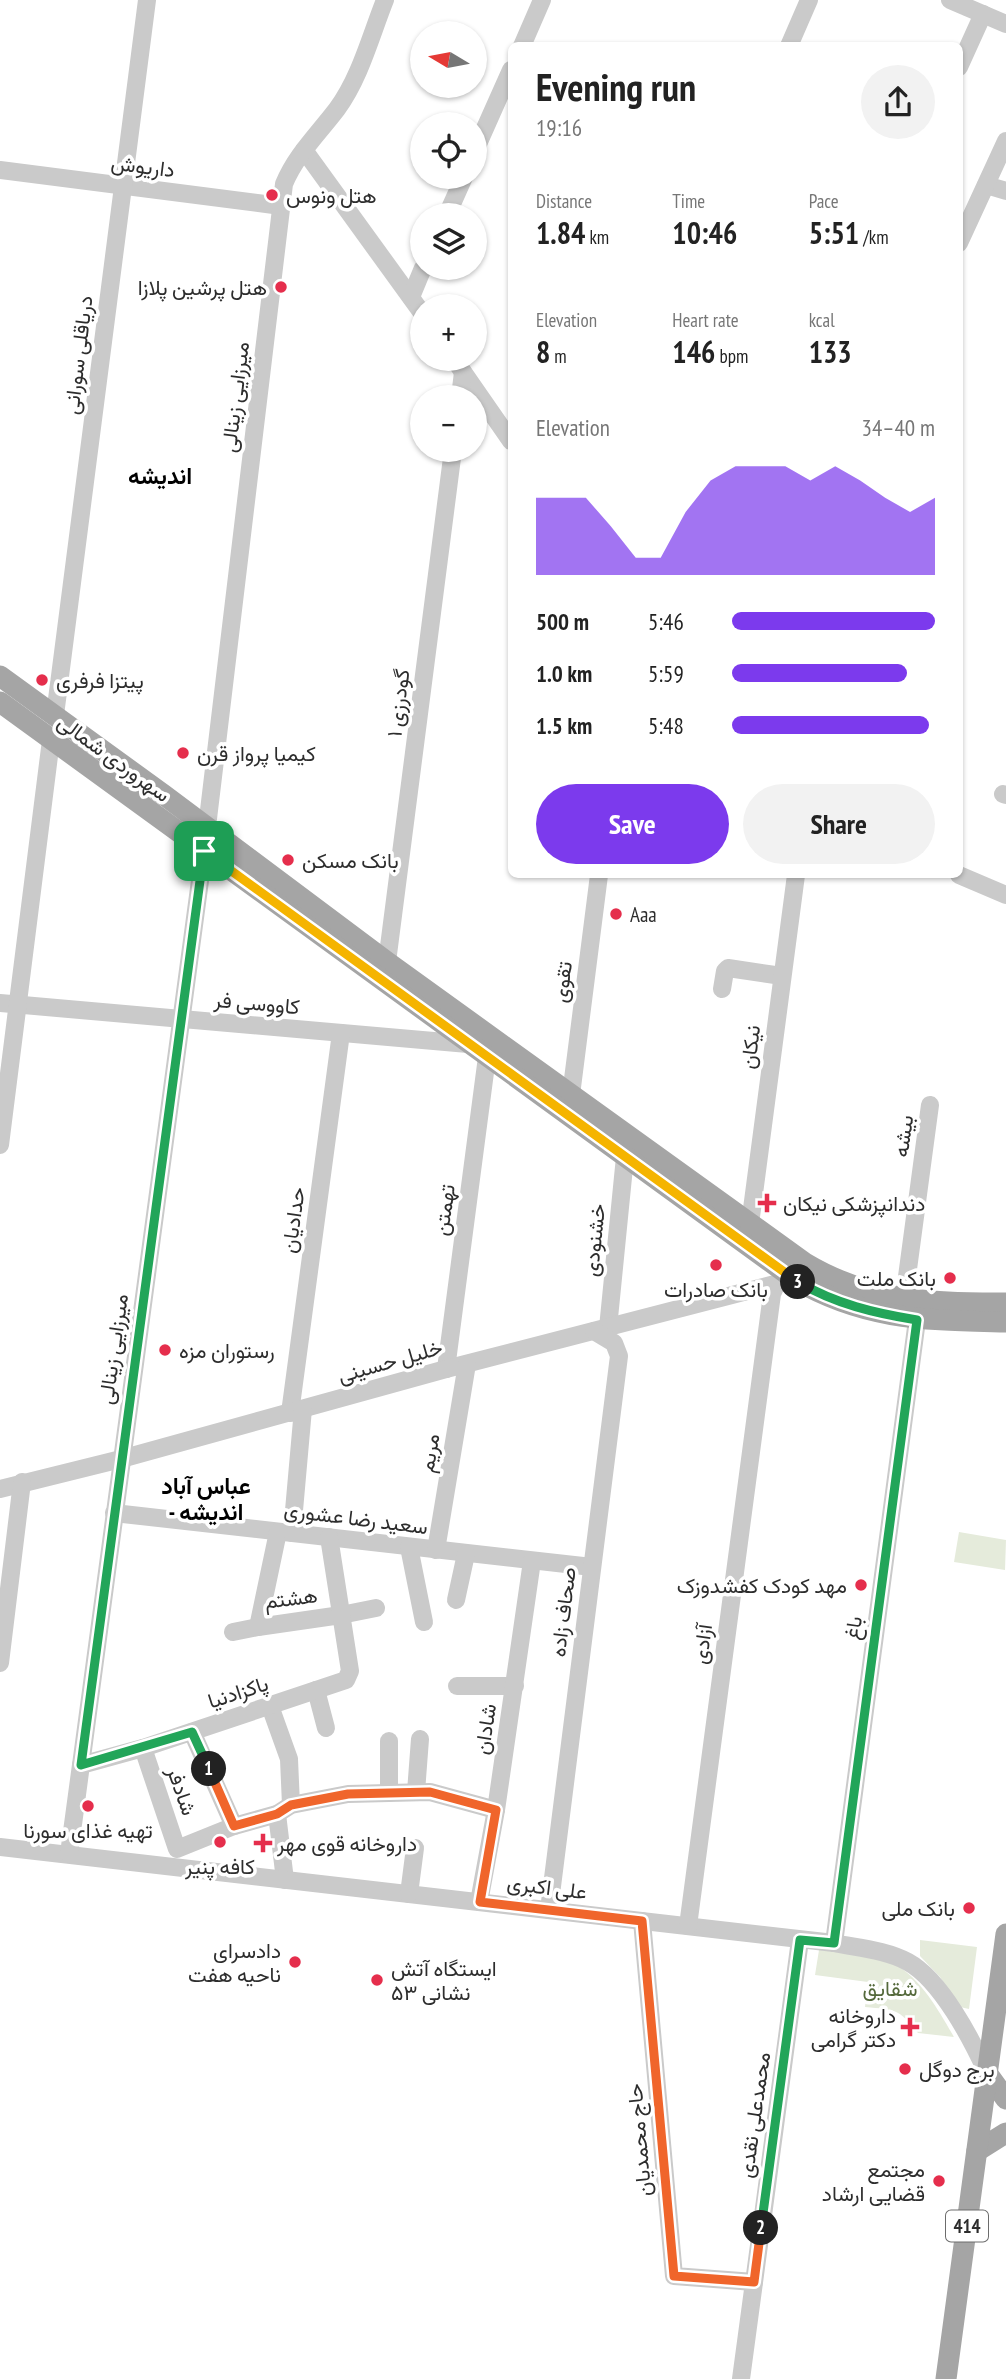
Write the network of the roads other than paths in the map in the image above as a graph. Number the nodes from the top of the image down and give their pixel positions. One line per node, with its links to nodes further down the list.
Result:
1 (147, 0): 17 (street, دریاقلی سورانی)
2 (385, 0): 14 (street, میرزایی زینالی)
3 (542, 0): 8 (street)
4 (809, 0): 9 (street)
5 (950, 0): 6 (street)
6 (983, 14): 7 (street); 10 (street)
7 (1006, 24)
8 (524, 42)
9 (791, 42)
10 (963, 58)
11 (508, 77): 12 (street)
12 (487, 124)
13 (1006, 141): 16 (street)
14 (304, 150): 19 (street, میرزایی زینالی); 21 (street)
15 (0, 170): 17 (street, داریوش)
16 (986, 185): 18 (street); 20 (street)
17 (123, 186): 19 (street, داریوش); 27 (street, دریاقلی سورانی)
18 (1006, 191)
19 (281, 206): 29 (street, میرزایی زینالی)
20 (963, 234)
21 (410, 296)
22 (462, 371): 23 (street)
23 (508, 437)
24 (451, 462): 35 (street, گودرزی ۱)
25 (0, 676): 27 (main road, سهروردی شمالی)
26 (0, 702): 28 (main road, سهروردی شمالی)
27 (55, 715): 29 (main road, سهروردی شمالی)
28 (51, 740): 30 (main road, سهروردی شمالی); 38 (street)
29 (207, 827): 30 (main road); 35 (main road, سهروردی شمالی)
30 (204, 851): 39 (street, میرزایی زینالی); 41 (main road, سهروردی شمالی)
31 (963, 877): 34 (street)
32 (599, 878): 43 (street, تقوی)
33 (796, 878): 36 (street, نیکان)
34 (1006, 895)
35 (387, 962): 43 (main road, سهروردی شمالی)
36 (782, 976): 37 (street); 47 (street, نیکان)
37 (722, 989)
38 (8, 1004): 39 (street, کاووسی فر); 45 (street)
39 (181, 1019): 40 (street, کاووسی فر); 58 (street, میرزایی زینالی)
40 (341, 1033): 41 (street, کاووسی فر); 57 (street, حدادیان)
41 (468, 1044): 42 (main road, سهروردی شمالی)
42 (487, 1056): 46 (main road, سهروردی شمالی); 56 (street, تهمتن)
43 (571, 1095): 47 (main road, سهروردی شمالی)
44 (930, 1105): 49 (street, بیشه)
45 (0, 1145)
46 (625, 1157): 48 (main road, سهروردی شمالی); 53 (street, خشنودی)
47 (750, 1224): 49 (main road, سهروردی شمالی)
48 (780, 1286): 51 (main road, سهروردی شمالی); 53 (street, خلیل حسینی); 54 (street); 99 (street, آزادی)
49 (904, 1299): 50 (main road, سهروردی شمالی)
50 (1006, 1303)
51 (917, 1320): 52 (main road, سهروردی شمالی); 102 (street, باغ)
52 (1006, 1322)
53 (601, 1329): 54 (street); 55 (street, خلیل حسینی)
54 (619, 1356): 68 (street, صحاف زاده)
55 (467, 1364): 56 (street, خلیل حسینی); 65 (street, مریم)
56 (446, 1369): 57 (street, خلیل حسینی)
57 (297, 1411): 58 (street, خلیل حسینی); 62 (street, حدادیان)
58 (121, 1458): 59 (street, خلیل حسینی); 61 (street, میرزایی زینالی)
59 (22, 1482): 60 (street, خلیل حسینی); 75 (street)
60 (0, 1489)
61 (114, 1513): 62 (street, سعید رضا عشوری); 85 (street, میرزایی زینالی)
62 (285, 1533): 63 (street, سعید رضا عشوری); 73 (street, هشتم)
63 (330, 1538): 64 (street, سعید رضا عشوری); 71 (street, پاکزادنیا)
64 (409, 1547): 65 (street, سعید رضا عشوری); 72 (street)
65 (436, 1550): 66 (street, سعید رضا عشوری)
66 (467, 1554): 67 (street, سعید رضا عشوری); 69 (street)
67 (532, 1562): 68 (street, سعید رضا عشوری); 77 (street, شادان)
68 (592, 1567): 97 (street, صحاف زاده)
69 (456, 1600)
70 (376, 1608): 71 (street, هشتم)
71 (341, 1615): 73 (street, هشتم); 78 (street, پاکزادنیا)
72 (424, 1622)
73 (258, 1627): 74 (street)
74 (233, 1632)
75 (0, 1662)
76 (457, 1685): 77 (street)
77 (515, 1686): 89 (street, شادان)
78 (316, 1690): 79 (street, پاکزادنیا); 80 (street)
79 (270, 1706): 81 (street, پاکزادنیا); 88 (street)
80 (326, 1728)
81 (192, 1732): 84 (street, پاکزادنیا); 90 (street)
82 (420, 1739): 86 (street)
83 (389, 1741): 87 (street)
84 (143, 1748): 85 (street, پاکزادنیا); 90 (street, شادفر)
85 (81, 1765): 93 (street, میرزایی زینالی)
86 (416, 1792): 87 (street); 89 (street)
87 (388, 1793): 88 (street)
88 (284, 1809): 90 (street); 94 (street)
89 (496, 1810): 96 (street, شادان)
90 (234, 1826)
91 (0, 1847): 93 (street, علی‌ اکبری)
92 (415, 1848): 95 (street)
93 (69, 1854): 94 (street, علی‌ اکبری)
94 (285, 1880): 95 (street, علی‌ اکبری)
95 (409, 1894): 96 (street, علی‌ اکبری)
96 (480, 1902): 97 (street, علی‌ اکبری)
97 (549, 1910): 98 (street, علی‌ اکبری)
98 (642, 1921): 99 (street, علی‌ اکبری); 108 (street, حاج محمدیان)
99 (688, 1926): 101 (street, علی‌ اکبری)
100 (1006, 1934): 103 (main road, 414)
101 (800, 1940): 102 (street, علی‌ اکبری); 108 (street, محمدعلی نقدی)
102 (834, 1943): 104 (street, علی‌ اکبری)
103 (1003, 1973): 104 (main road, 414)
104 (987, 2073): 105 (main road); 107 (main road, 414)
105 (1006, 2099)
106 (1006, 2133): 107 (main road)
107 (977, 2151): 110 (main road, 414)
108 (754, 2282): 109 (street, محمدعلی نقدی)
109 (741, 2379)
110 (946, 2379)

